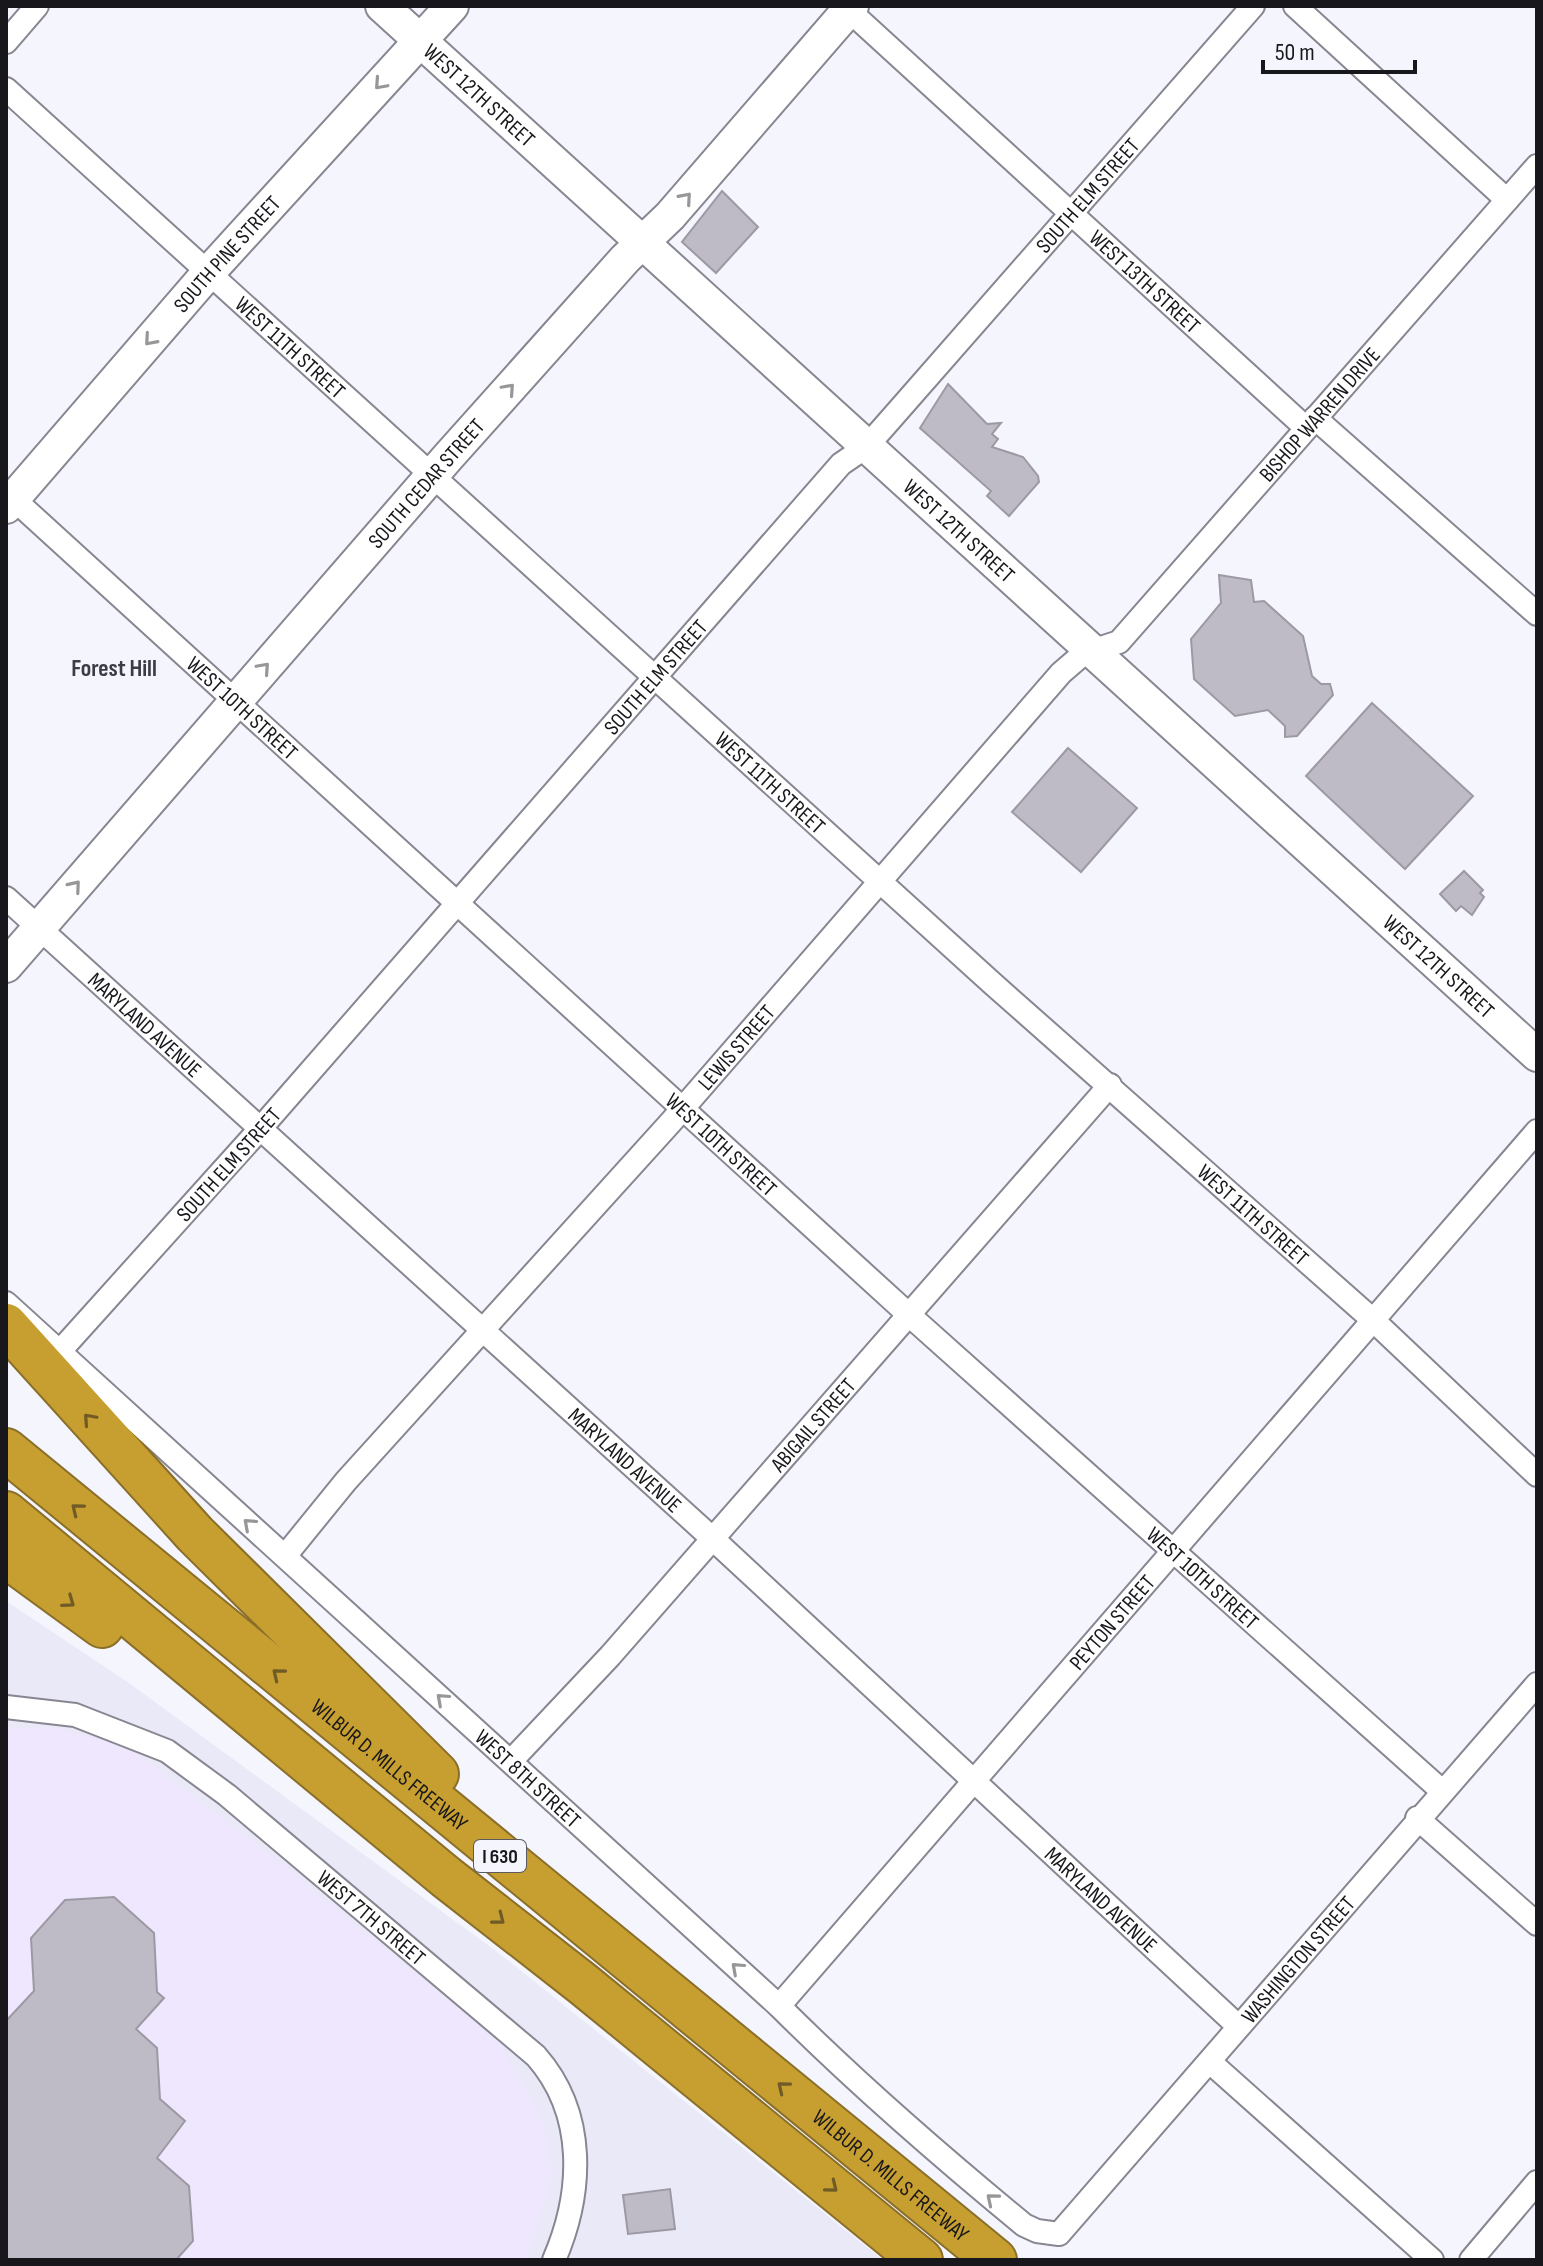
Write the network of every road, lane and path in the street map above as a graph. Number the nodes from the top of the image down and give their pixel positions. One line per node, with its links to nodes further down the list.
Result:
1 (37, 6): 8 (street)
2 (382, 6): 7 (main road, WEST 12TH STREET)
3 (452, 6): 7 (main road, SOUTH PINE STREET)
4 (1253, 6): 12 (street, SOUTH ELM STREET)
5 (1295, 6): 11 (street)
6 (848, 7): 12 (street, WEST 13TH STREET); 13 (main road, SOUTH CEDAR STREET, one-way to 6)
7 (419, 41): 13 (main road, WEST 12TH STREET); 14 (main road, SOUTH PINE STREET, one-way to 14)
8 (6, 42)
9 (6, 89): 14 (street, WEST 11TH STREET)
10 (1535, 171): 11 (street, BISHOP WARREN DRIVE)
11 (1507, 200): 15 (street, BISHOP WARREN DRIVE)
12 (1070, 214): 15 (street, WEST 13TH STREET); 16 (street, SOUTH ELM STREET)
13 (641, 243): 16 (main road, WEST 12TH STREET); 17 (main road, SOUTH CEDAR STREET, one-way to 13)
14 (209, 272): 17 (street, WEST 11TH STREET); 18 (main road, SOUTH PINE STREET, one-way to 18)
15 (1310, 423): 19 (street, WEST 13TH STREET); 20 (street, BISHOP WARREN DRIVE)
16 (866, 447): 20 (main road, WEST 12TH STREET); 21 (street, SOUTH ELM STREET)
17 (432, 476): 21 (street, WEST 11TH STREET); 22 (main road, SOUTH CEDAR STREET, one-way to 17)
18 (9, 499): 22 (street, WEST 10TH STREET)
19 (1537, 614)
20 (1093, 652): 23 (street, LEWIS STREET); 28 (main road, WEST 12TH STREET)
21 (654, 676): 23 (street, WEST 11TH STREET); 25 (street, SOUTH ELM STREET)
22 (236, 700): 25 (street, WEST 10TH STREET); 26 (main road, SOUTH CEDAR STREET, one-way to 22)
23 (879, 882): 29 (street, WEST 11TH STREET); 30 (street, LEWIS STREET)
24 (6, 898): 26 (street, MARYLAND AVENUE)
25 (458, 902): 30 (street, WEST 10TH STREET); 31 (street, SOUTH ELM STREET)
26 (40, 928): 27 (main road, SOUTH CEDAR STREET); 31 (street, MARYLAND AVENUE)
27 (6, 966)
28 (1537, 1055)
29 (1110, 1085): 34 (street, ABIGAIL STREET); 35 (street, WEST 11TH STREET)
30 (683, 1108): 34 (street, WEST 10TH STREET); 37 (street, LEWIS STREET)
31 (260, 1129): 37 (street, MARYLAND AVENUE); 38 (street, SOUTH ELM STREET)
32 (1537, 1131): 35 (street, PEYTON STREET)
33 (6, 1303): 38 (street, WEST 8TH STREET)
34 (908, 1314): 42 (street, ABIGAIL STREET); 43 (street, WEST 10TH STREET)
35 (1374, 1321): 40 (street, WEST 11TH STREET); 43 (street, PEYTON STREET)
36 (6, 1325): 54 (highway, one-way to 36)
37 (483, 1330): 42 (street, MARYLAND AVENUE); 45 (street, LEWIS STREET)
38 (61, 1350): 45 (street, WEST 8TH STREET, one-way to 38)
39 (6, 1450): 54 (highway, WILBUR D. MILLS FREEWAY / I 630, one-way to 39)
40 (1537, 1475)
41 (6, 1513): 52 (highway, I 630)
42 (713, 1539): 48 (street, ABIGAIL STREET); 49 (street, MARYLAND AVENUE)
43 (1176, 1550): 49 (street, PEYTON STREET); 50 (street, WEST 10TH STREET)
44 (6, 1556): 52 (highway, one-way to 52)
45 (285, 1556): 48 (street, WEST 8TH STREET, one-way to 45)
46 (1537, 1684): 50 (street, WASHINGTON STREET)
47 (6, 1707): 60 (street, WEST 7TH STREET)
48 (511, 1761): 55 (street, WEST 8TH STREET, one-way to 48)
49 (973, 1783): 55 (street, PEYTON STREET); 56 (street, MARYLAND AVENUE)
50 (1442, 1791): 51 (street, WASHINGTON STREET)
51 (1417, 1818): 53 (street); 56 (street, WASHINGTON STREET)
52 (446, 1877): 61 (highway, I 630, one-way to 61)
53 (1537, 1924)
54 (617, 1952): 62 (highway, WILBUR D. MILLS FREEWAY / I 630, one-way to 54)
55 (779, 2006): 59 (street, WEST 8TH STREET, one-way to 55)
56 (1238, 2026): 57 (street, WASHINGTON STREET)
57 (1210, 2062): 59 (street, WASHINGTON STREET); 63 (street)
58 (1537, 2182): 64 (street)
59 (1059, 2234)
60 (554, 2260)
61 (921, 2260)
62 (995, 2260)
63 (1432, 2260)
64 (1471, 2260)

